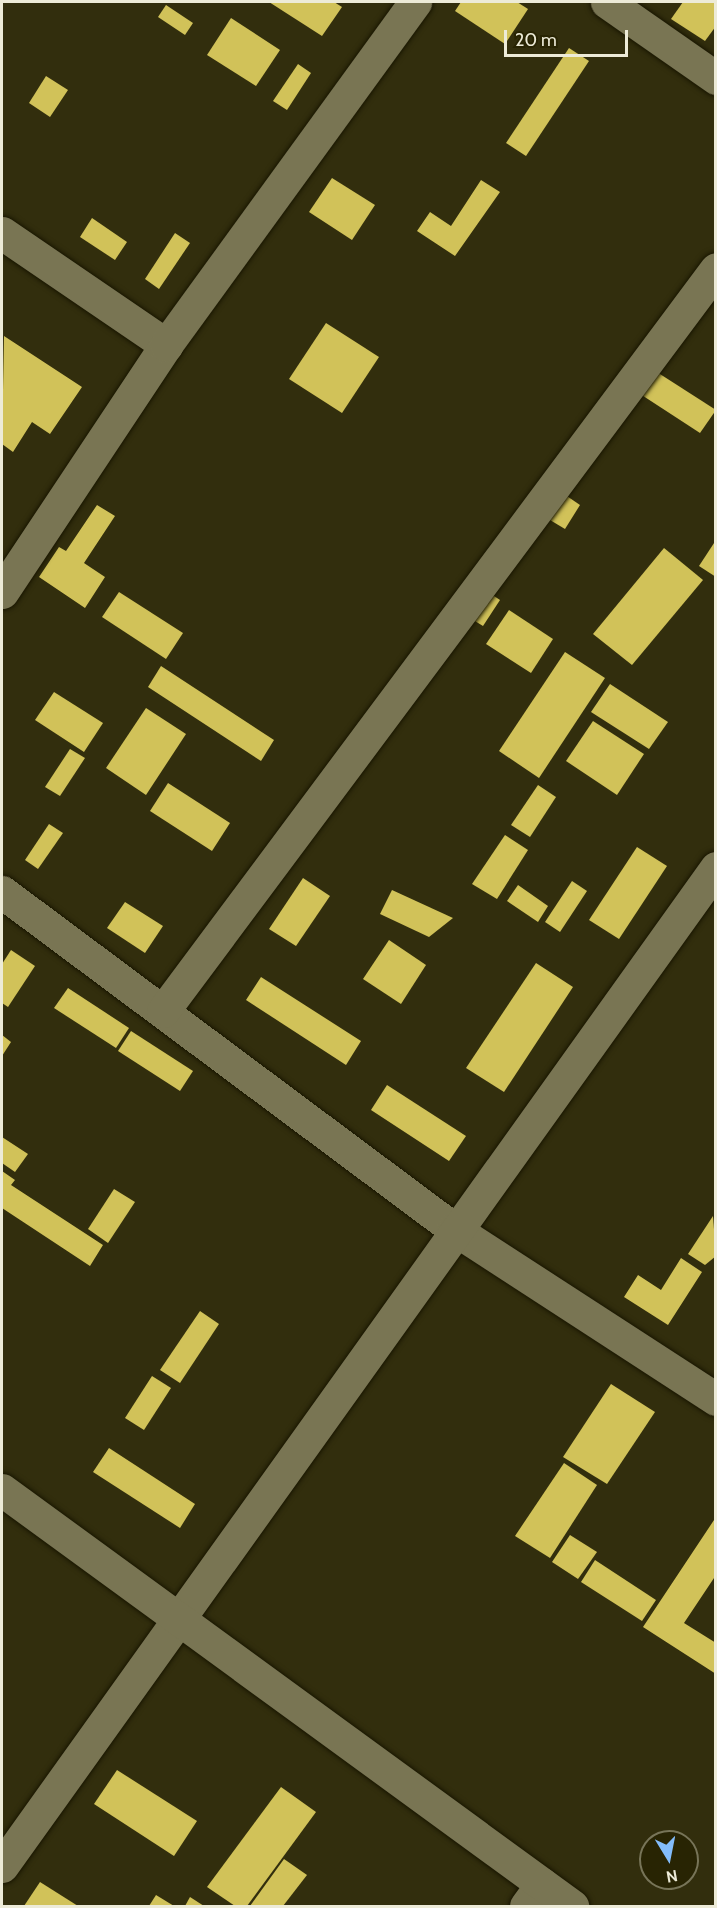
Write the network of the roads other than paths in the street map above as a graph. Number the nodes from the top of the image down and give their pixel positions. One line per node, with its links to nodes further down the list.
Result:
1 (415, 2): 6 (street)
2 (607, 2): 3 (street)
3 (716, 78)
4 (2, 233): 6 (street)
5 (716, 269): 10 (street)
6 (166, 345): 7 (street)
7 (2, 592)
8 (716, 868): 11 (street)
9 (2, 892): 10 (street)
10 (163, 1011): 11 (street)
11 (454, 1229): 12 (street); 14 (street)
12 (716, 1399)
13 (2, 1490): 14 (street)
14 (179, 1616): 15 (street); 16 (street)
15 (2, 1866)
16 (534, 1895): 17 (street)
17 (572, 1906)

